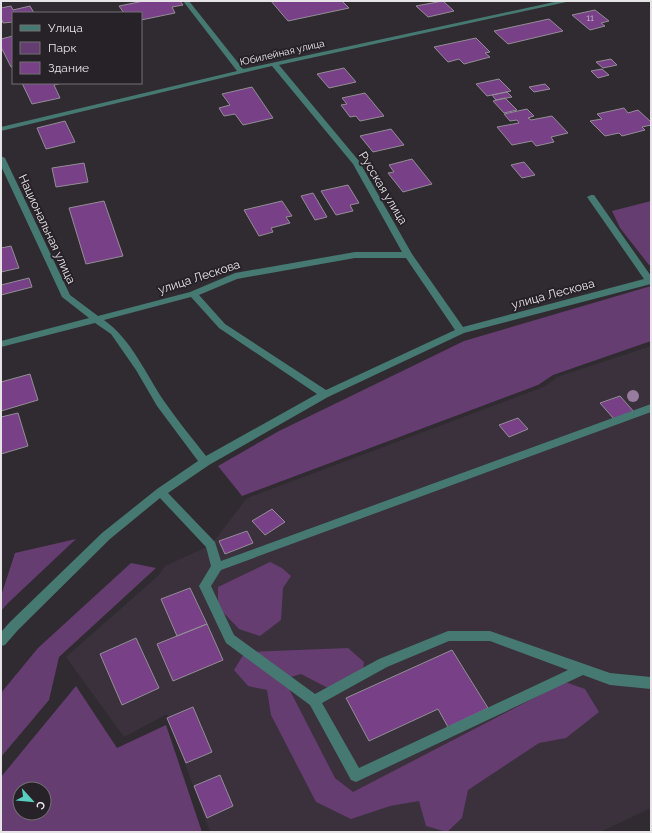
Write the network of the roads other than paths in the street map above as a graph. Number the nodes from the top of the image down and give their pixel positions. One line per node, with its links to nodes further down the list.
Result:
1 (186, 1): 4 (street)
2 (568, 1): 3 (street, Юбилейная улица)
3 (274, 64): 4 (street, Юбилейная улица); 8 (street, Русская улица)
4 (242, 72): 5 (street, Юбилейная улица)
5 (1, 129)
6 (1, 158): 11 (street, Национальная улица)
7 (591, 196): 9 (street)
8 (408, 255): 10 (street, улица Лескова); 12 (street, Русская улица)
9 (650, 281): 12 (street, улица Лескова)
10 (193, 294): 11 (street, улица Лескова); 14 (street)
11 (95, 320): 13 (street, улица Лескова); 16 (street, Национальная улица)
12 (461, 331): 14 (street, улица Лескова)
13 (1, 344)
14 (325, 394): 16 (street, улица Лескова)
15 (651, 408): 18 (street)
16 (205, 462): 17 (street, улица Лескова)
17 (161, 492): 18 (street); 19 (street, улица Лескова)
18 (217, 568): 22 (street)
19 (1, 641)
20 (582, 669): 21 (street); 22 (street); 22 (street)
21 (651, 683)
22 (314, 701)

